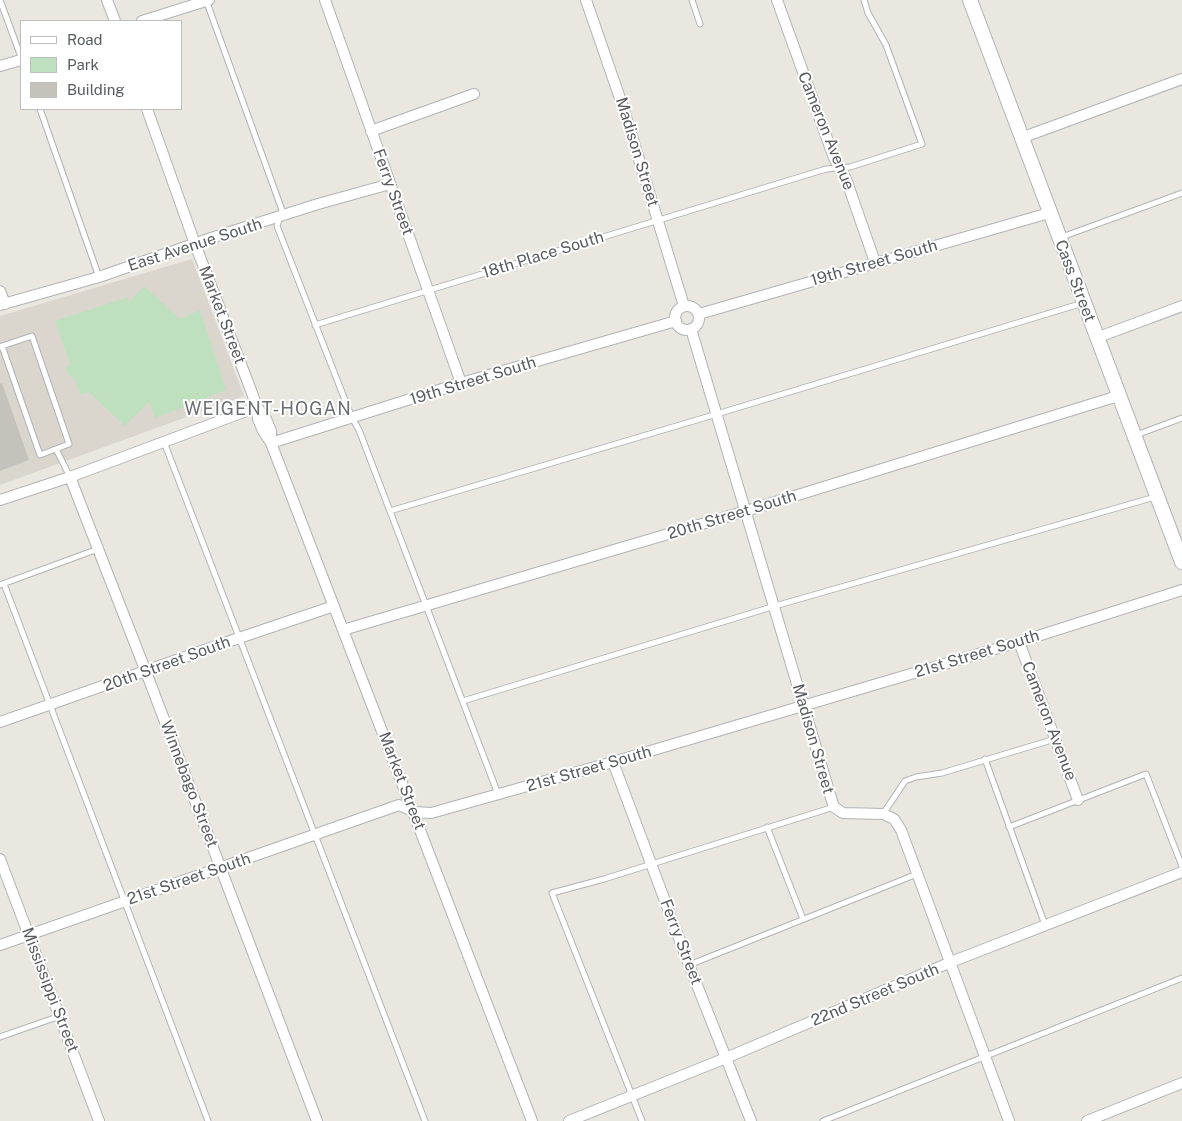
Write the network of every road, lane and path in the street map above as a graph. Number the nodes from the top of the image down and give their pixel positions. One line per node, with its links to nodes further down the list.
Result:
1 (0, 0): 13 (lane)
2 (107, 0): 10 (street)
3 (207, 0): 11 (street); 26 (lane)
4 (325, 0): 20 (street, Ferry Street)
5 (586, 0): 27 (street, Madison Street)
6 (692, 0): 12 (lane)
7 (777, 0): 22 (street, Cameron Avenue)
8 (864, 0): 22 (lane, 18th Place South)
9 (970, 0): 21 (street, Cass Street)
10 (115, 20)
11 (145, 20)
12 (700, 24)
13 (20, 55)
14 (20, 58): 15 (street)
15 (0, 66)
16 (1182, 79): 21 (street)
17 (474, 94): 20 (street)
18 (40, 110): 31 (lane)
19 (147, 110): 29 (street, Market Street)
20 (371, 131): 23 (street, Ferry Street)
21 (1021, 138): 25 (street, Cass Street)
22 (840, 169): 27 (lane, 18th Place South); 30 (street, Cameron Avenue)
23 (390, 184): 26 (street, East Avenue South); 33 (street, Ferry Street)
24 (1182, 193): 28 (lane)
25 (1049, 212): 28 (street, Cass Street); 30 (street, 19th Street South)
26 (279, 218): 29 (street, East Avenue South); 40 (lane)
27 (658, 220): 33 (lane, 18th Place South); 36 (street, Madison Street)
28 (1059, 238): 34 (street, Cass Street)
29 (195, 244): 31 (street, East Avenue South); 46 (street, Market Street)
30 (875, 262): 38 (street, 19th Street South)
31 (99, 277): 35 (street, East Avenue South)
32 (0, 290): 35 (street)
33 (429, 290): 40 (lane, 18th Place South); 44 (street, Ferry Street)
34 (1083, 302): 42 (street, Cass Street); 47 (lane)
35 (2, 304)
36 (684, 306): 38 (street); 39 (street)
37 (1182, 306): 42 (street)
38 (699, 314): 41 (street)
39 (676, 321): 41 (street); 44 (street, 19th Street South)
40 (315, 325): 48 (lane)
41 (691, 329): 47 (street, Madison Street)
42 (1096, 338): 45 (street, Cass Street)
43 (1, 346): 53 (lane); 53 (lane)
44 (461, 383): 48 (street, 19th Street South)
45 (1118, 396): 50 (street, Cass Street); 58 (street, 20th Street South)
46 (258, 407): 51 (street); 52 (street, Market Street)
47 (717, 414): 57 (lane); 58 (street, Madison Street)
48 (352, 418): 52 (street, 19th Street South); 57 (lane)
49 (1182, 418): 50 (lane)
50 (1133, 436): 55 (street, Cass Street)
51 (164, 442): 54 (street); 68 (lane)
52 (271, 442): 65 (street, Market Street)
53 (56, 449): 54 (lane)
54 (70, 477): 56 (street); 60 (street, Winnebago Street)
55 (1157, 496): 59 (street, Cass Street); 66 (lane)
56 (0, 500)
57 (390, 511): 64 (lane)
58 (746, 511): 64 (street, 20th Street South); 66 (street, Madison Street)
59 (1177, 533): 61 (street, Cass Street)
60 (98, 549): 62 (lane); 70 (street, Winnebago Street)
61 (1182, 562)
62 (2, 584): 72 (lane)
63 (1182, 590): 69 (street, 21st Street South)
64 (426, 605): 67 (street, 20th Street South); 71 (lane)
65 (334, 606): 67 (street, Market Street); 68 (street, 20th Street South)
66 (775, 606): 71 (lane); 73 (street, Madison Street)
67 (344, 630): 81 (street, Market Street)
68 (239, 638): 70 (street, 20th Street South); 85 (lane)
69 (1019, 642): 73 (street, 21st Street South); 75 (street, Cameron Avenue)
70 (146, 672): 72 (street, 20th Street South); 89 (street, Winnebago Street)
71 (463, 701): 78 (lane)
72 (49, 705): 74 (street, 20th Street South); 92 (lane)
73 (803, 706): 77 (street, 21st Street South); 80 (street, Madison Street)
74 (0, 722)
75 (1055, 739): 76 (lane); 79 (street, Cameron Avenue)
76 (985, 760): 82 (lane); 83 (lane)
77 (613, 762): 78 (street, 21st Street South); 87 (street, Ferry Street)
78 (498, 795): 81 (street, 21st Street South)
79 (1078, 800): 83 (lane); 88 (lane)
80 (834, 807): 82 (street, Madison Street); 84 (lane)
81 (414, 812): 85 (street, 21st Street South); 110 (street, Market Street)
82 (883, 814): 91 (street)
83 (1009, 826): 94 (lane)
84 (767, 827): 87 (lane); 93 (lane)
85 (314, 835): 89 (street, 21st Street South); 109 (lane)
86 (0, 860): 95 (street, Mississippi Street)
87 (651, 864): 98 (street, Ferry Street); 105 (lane)
88 (1182, 866)
89 (220, 868): 92 (street, 21st Street South); 108 (street, Winnebago Street)
90 (1182, 872): 94 (street, 22nd Street South)
91 (918, 874): 93 (lane); 97 (street)
92 (124, 902): 95 (street, 21st Street South); 107 (lane)
93 (803, 919): 98 (lane)
94 (1045, 925): 97 (street, 22nd Street South)
95 (29, 935): 96 (street, 21st Street South); 100 (street, Mississippi Street)
96 (0, 945)
97 (951, 962): 102 (street, 22nd Street South); 103 (street)
98 (689, 965): 102 (street, Ferry Street)
99 (1182, 978): 103 (lane)
100 (60, 1016): 101 (lane); 106 (street, Mississippi Street)
101 (0, 1037)
102 (726, 1058): 105 (street, 22nd Street South); 113 (street, Ferry Street)
103 (986, 1058): 114 (lane); 115 (street)
104 (1182, 1083): 116 (street)
105 (633, 1096): 111 (street, 22nd Street South); 112 (lane)
106 (100, 1121)
107 (208, 1121)
108 (317, 1121)
109 (424, 1121)
110 (532, 1121)
111 (569, 1121)
112 (642, 1121)
113 (750, 1121)
114 (823, 1121)
115 (1009, 1121)
116 (1087, 1121)

